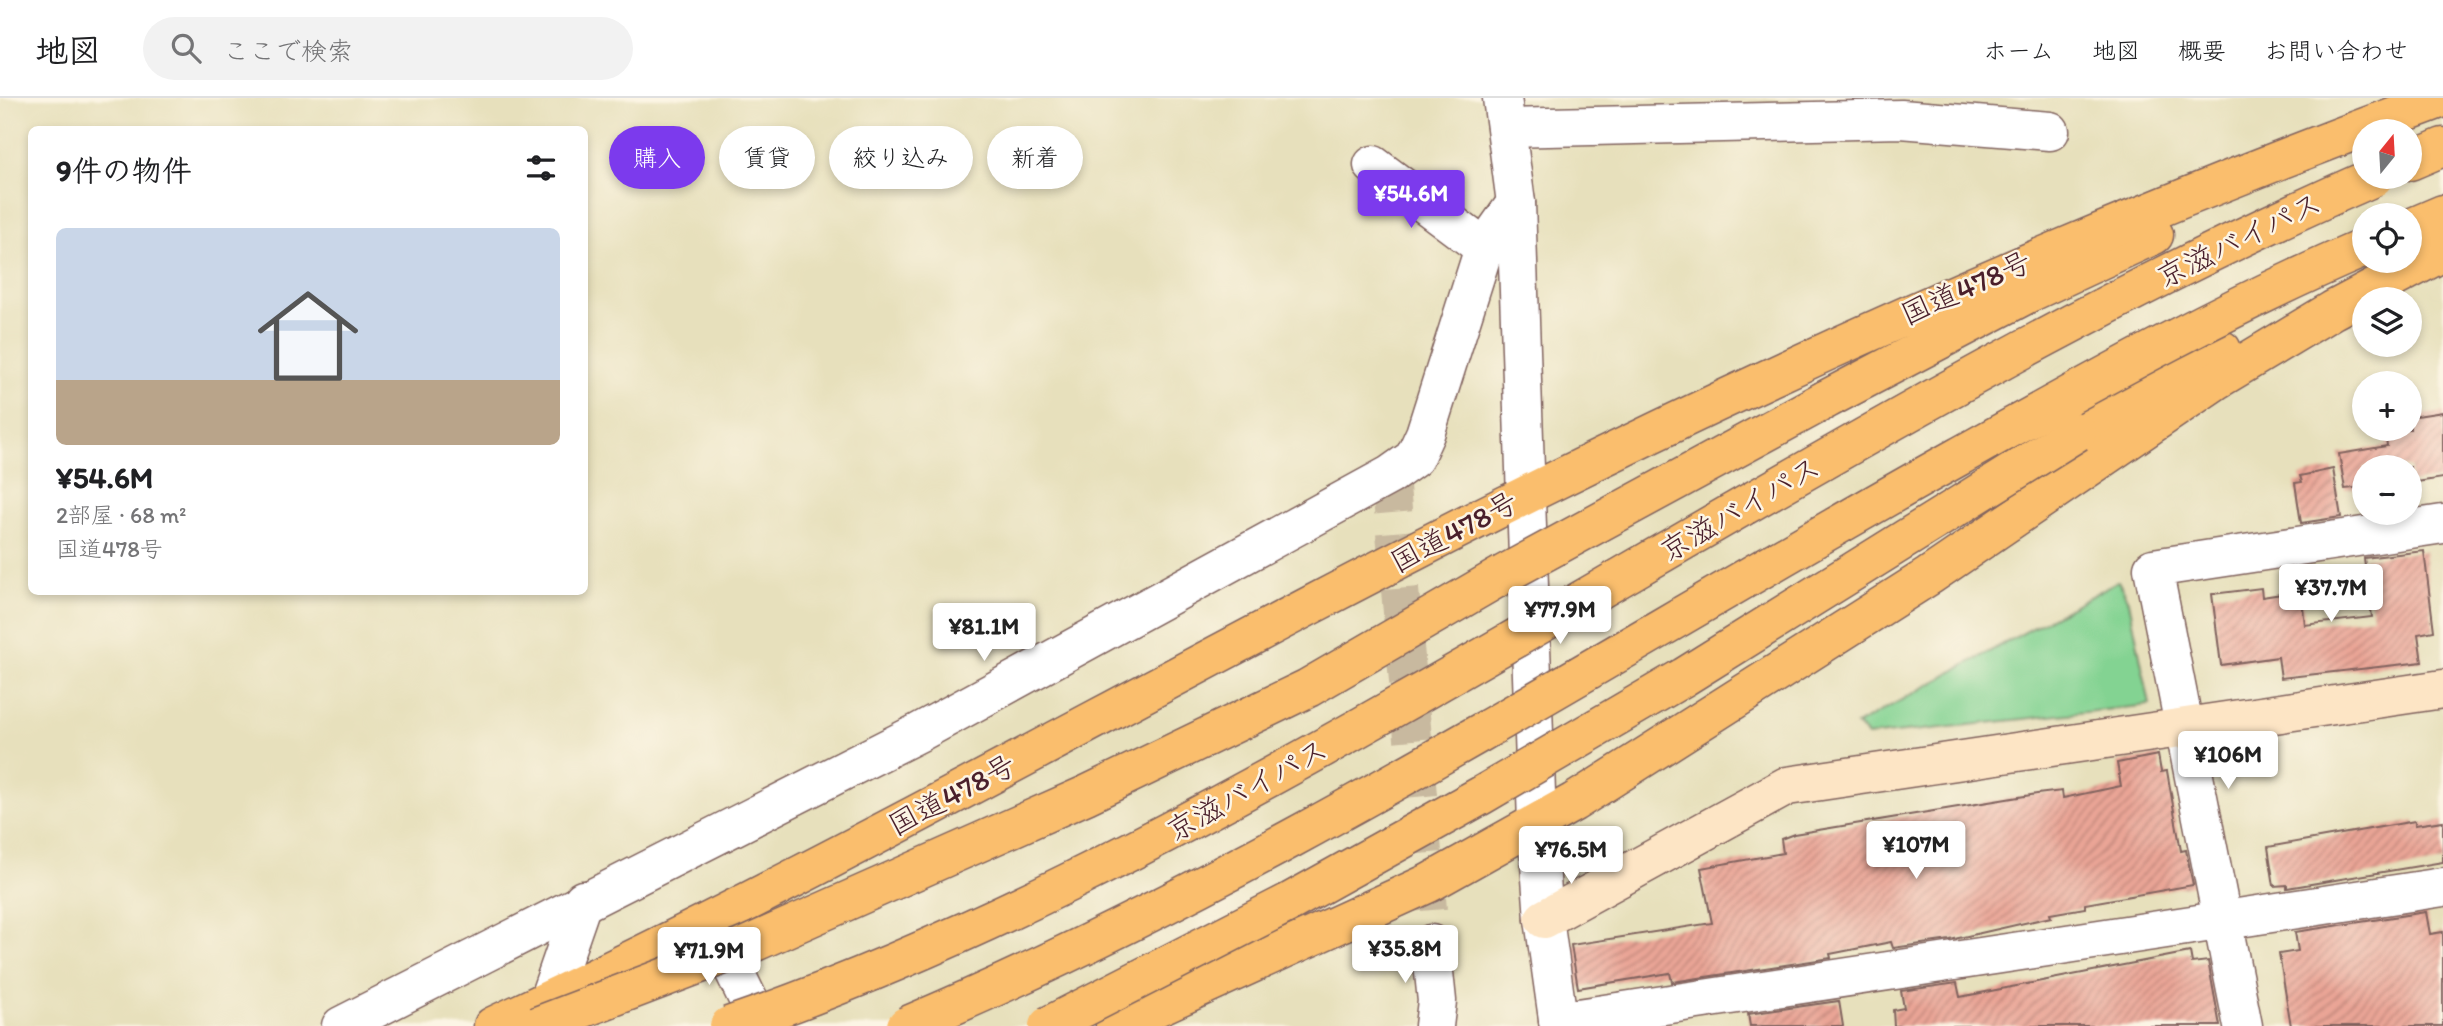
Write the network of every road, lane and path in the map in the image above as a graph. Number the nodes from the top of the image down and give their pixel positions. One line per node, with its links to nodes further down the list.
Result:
1 (2443, 98): 18 (highway, 国道478号)
2 (2443, 105): 5 (highway)
3 (1759, 109): 4 (street); 6 (street)
4 (1505, 113): 12 (street)
5 (2412, 119)
6 (2050, 131)
7 (2352, 145): 29 (highway, bridge)
8 (2443, 147): 9 (highway)
9 (2422, 156)
10 (1373, 165): 15 (street)
11 (2352, 187): 33 (highway, 京滋バイパス, bridge)
12 (1516, 203): 15 (street); 18 (street)
13 (2443, 214): 14 (highway)
14 (2422, 223)
15 (1484, 248): 24 (street)
16 (2443, 250): 22 (highway); 36 (highway, bridge)
17 (2352, 254): 35 (highway, 京滋バイパス, bridge)
18 (1524, 496): 22 (street); 27 (highway, 国道478号)
19 (2443, 524): 21 (street)
20 (2443, 689): 21 (street)
21 (2186, 728): 25 (street); 26 (street)
22 (1537, 823): 25 (street); 37 (highway)
23 (2443, 887): 26 (street)
24 (583, 900): 29 (street); 31 (street)
25 (1544, 919): 30 (street)
26 (2222, 920): 30 (street); 39 (street)
27 (710, 921): 29 (highway, 国道478号); 34 (street)
28 (1431, 944): 38 (street)
29 (542, 1013): 32 (highway, 国道478号)
30 (1558, 1024)
31 (341, 1026)
32 (493, 1026)
33 (729, 1026)
34 (761, 1026)
35 (905, 1026)
36 (1048, 1026)
37 (1115, 1026)
38 (1434, 1026)
39 (2243, 1026)

